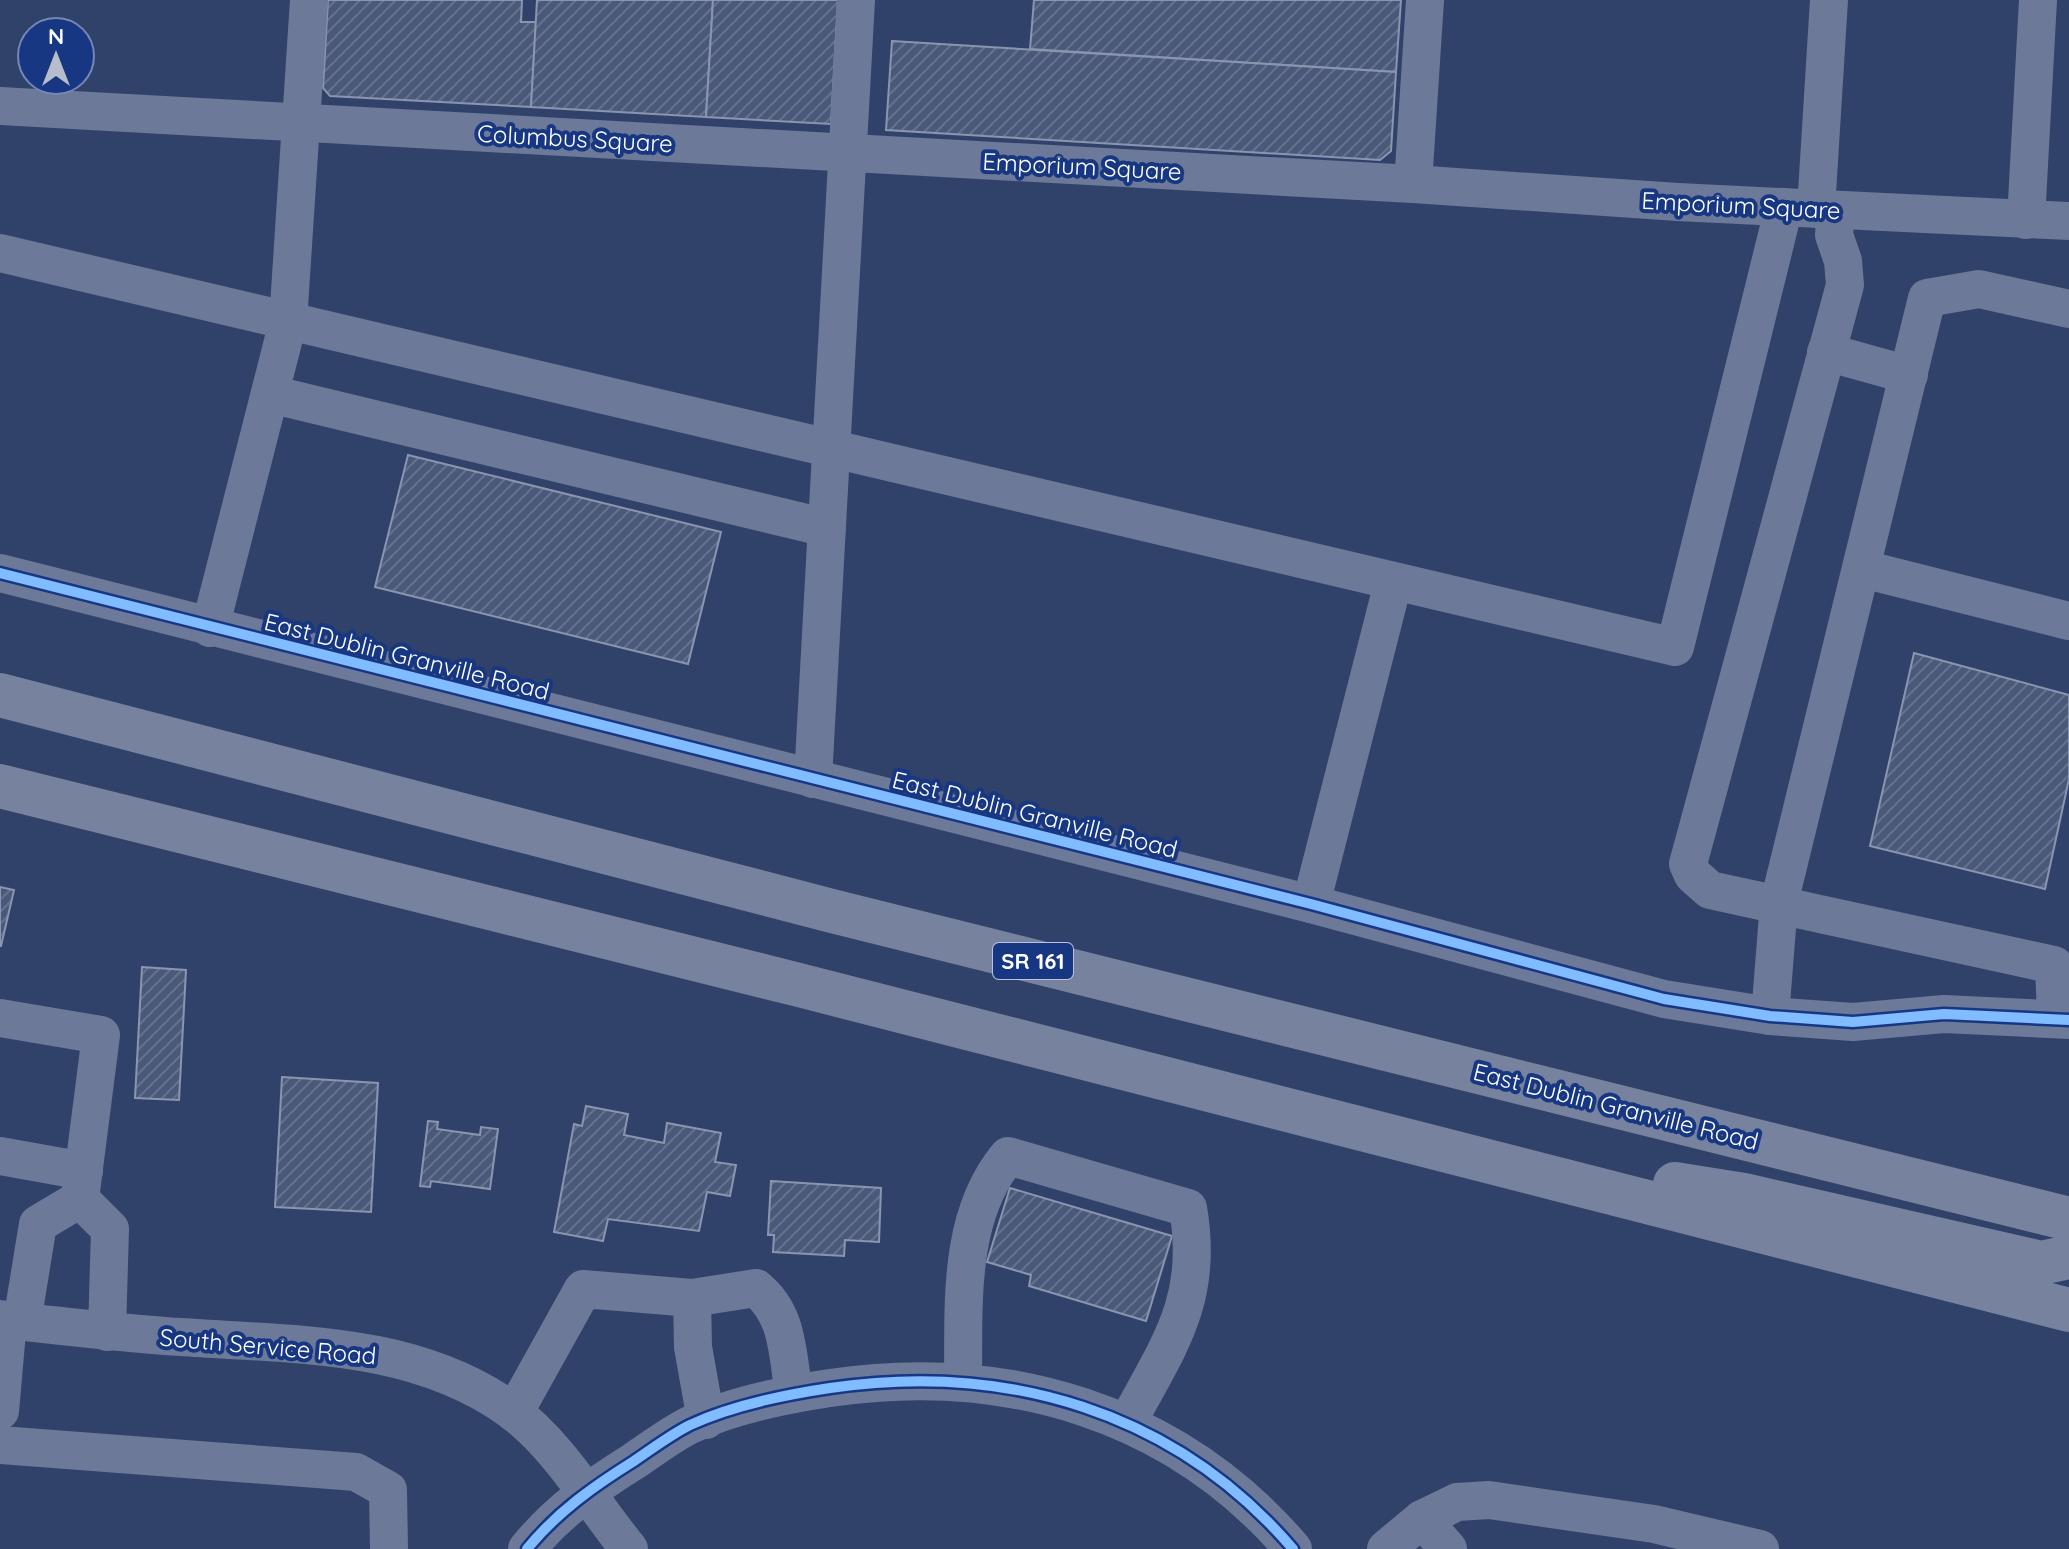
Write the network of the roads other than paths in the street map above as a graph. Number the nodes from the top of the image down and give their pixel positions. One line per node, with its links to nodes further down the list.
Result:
1 (309, 0): 7 (street)
2 (856, 0): 8 (street)
3 (1425, 0): 9 (street)
4 (1829, 0): 10 (street)
5 (2038, 0): 11 (street)
6 (0, 106): 7 (street, Columbus Square)
7 (301, 123): 8 (street, Columbus Square); 15 (street)
8 (848, 153): 9 (street, Emporium Square); 19 (street)
9 (1413, 184): 10 (street, Emporium Square)
10 (1812, 209): 11 (street, Emporium Square); 16 (street); 23 (street)
11 (2026, 220): 12 (street, Emporium Square)
12 (2069, 221)
13 (0, 253): 15 (street)
14 (2069, 309): 17 (street)
15 (288, 322): 18 (street); 19 (street)
16 (1826, 352): 17 (street); 29 (street)
17 (1909, 375): 21 (street)
18 (270, 394): 20 (street); 25 (street)
19 (831, 449): 20 (street); 23 (street)
20 (827, 528): 27 (street)
21 (1863, 569): 24 (street); 29 (street)
22 (0, 573): 25 (street, East Dublin Granville Road)
23 (1393, 583): 30 (street)
24 (2069, 621)
25 (210, 628): 27 (street, East Dublin Granville Road)
26 (0, 695): 38 (main road, East Dublin Granville Road / SR 161)
27 (813, 779): 30 (street, East Dublin Granville Road)
28 (0, 786): 35 (main road)
29 (1779, 903): 31 (street); 32 (street)
30 (1311, 904): 32 (street, East Dublin Granville Road)
31 (2062, 951): 34 (street)
32 (1770, 1016): 34 (street, East Dublin Granville Road)
33 (0, 1018): 37 (street)
34 (2063, 1018)
35 (1401, 1139): 39 (main road); 41 (main road)
36 (0, 1156): 37 (street)
37 (82, 1185): 42 (street); 43 (street)
38 (2069, 1219)
39 (2069, 1257)
40 (692, 1298): 45 (street); 47 (street); 48 (street)
41 (2069, 1310)
42 (10, 1320): 43 (street, South Service Road); 46 (street)
43 (107, 1332): 47 (street, South Service Road)
44 (963, 1381): 45 (street); 49 (street); 49 (street)
45 (794, 1394): 48 (street)
46 (0, 1411)
47 (514, 1413): 51 (street, South Service Road)
48 (706, 1420): 51 (street)
49 (1127, 1423): 56 (street)
50 (0, 1445): 53 (street)
51 (583, 1493): 54 (street); 55 (street, South Service Road)
52 (1422, 1519): 57 (street); 58 (street); 59 (street)
53 (389, 1549)
54 (527, 1549)
55 (629, 1549)
56 (1293, 1549)
57 (1386, 1549)
58 (1448, 1549)
59 (1760, 1549)

